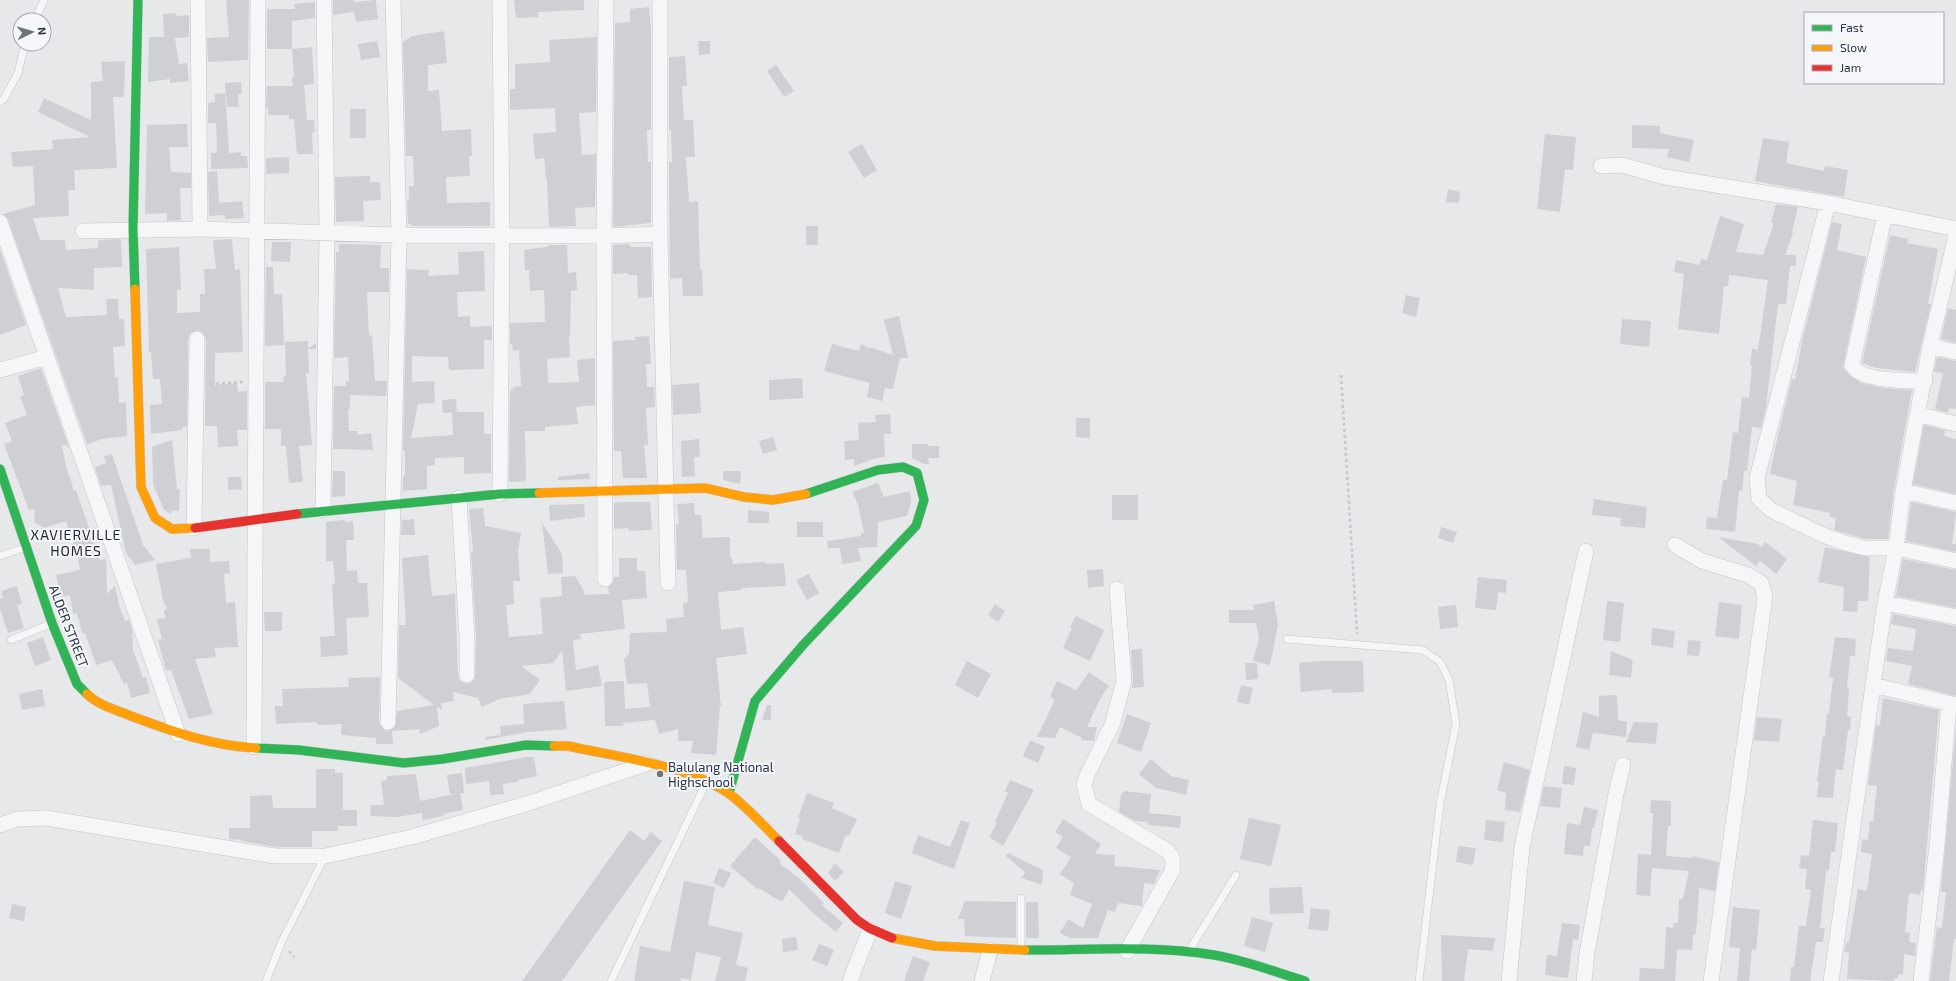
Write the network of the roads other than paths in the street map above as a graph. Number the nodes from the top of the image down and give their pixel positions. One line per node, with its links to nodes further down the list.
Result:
1 (44, 0): 10 (lane)
2 (138, 0): 17 (street)
3 (198, 0): 18 (street)
4 (258, 0): 20 (street)
5 (324, 0): 22 (street)
6 (393, 0): 24 (street)
7 (500, 0): 25 (street)
8 (606, 0): 27 (street)
9 (660, 0): 23 (street)
10 (39, 12)
11 (24, 52): 12 (lane)
12 (0, 102)
13 (1601, 166): 14 (street)
14 (1828, 203): 15 (street); 50 (street)
15 (1885, 214): 19 (street); 34 (street)
16 (0, 222): 32 (street)
17 (133, 229): 18 (street); 21 (street); 47 (street)
18 (200, 229): 20 (street)
19 (1956, 229)
20 (258, 230): 22 (street); 46 (street)
21 (83, 231)
22 (327, 233): 24 (street); 45 (street)
23 (660, 234): 27 (street); 38 (street)
24 (398, 235): 25 (street); 44 (street)
25 (502, 235): 27 (street); 41 (street)
26 (1956, 235): 28 (street)
27 (604, 236): 39 (street)
28 (1949, 293): 30 (street)
29 (197, 339): 47 (street)
30 (1930, 346): 31 (street); 34 (street)
31 (1956, 352)
32 (48, 357): 33 (street); 66 (street)
33 (0, 370)
34 (1924, 381): 35 (street)
35 (1917, 414): 36 (street); 40 (street)
36 (1956, 424)
37 (0, 469): 49 (street, ALDER STREET)
38 (666, 489): 39 (street); 55 (street); 71 (street)
39 (605, 491): 41 (street); 54 (street)
40 (1903, 491): 43 (street); 50 (street)
41 (500, 494): 42 (street)
42 (458, 498): 44 (street); 62 (street)
43 (1956, 503)
44 (392, 504): 45 (street); 65 (street)
45 (323, 510): 46 (street)
46 (256, 520): 47 (street); 67 (street)
47 (194, 528)
48 (1675, 545): 90 (street)
49 (26, 547): 52 (lane); 59 (street, ALDER STREET)
50 (1896, 548): 53 (street); 57 (street)
51 (1586, 551): 88 (street)
52 (0, 556)
53 (1956, 561)
54 (605, 579)
55 (668, 583)
56 (1117, 589): 79 (street)
57 (1885, 603): 58 (street); 63 (street)
58 (1956, 617)
59 (52, 623): 61 (lane); 66 (street, ALDER STREET)
60 (1287, 639): 87 (lane)
61 (12, 640)
62 (467, 675)
63 (1873, 685): 64 (street); 91 (street)
64 (1953, 704): 92 (street)
65 (388, 722)
66 (178, 734): 67 (street, ALDER STREET)
67 (254, 748): 68 (street, ALDER STREET)
68 (646, 764): 70 (street, ALDER STREET); 73 (street)
69 (1623, 765): 89 (street)
70 (707, 781): 71 (street, ALDER STREET); 83 (lane)
71 (729, 793): 76 (street, ALDER STREET)
72 (0, 825): 73 (street)
73 (325, 856): 82 (lane)
74 (1236, 875): 80 (lane)
75 (1021, 898): 78 (lane)
76 (870, 930): 77 (street, ALDER STREET); 84 (street)
77 (990, 950): 78 (street, ALDER STREET); 85 (street)
78 (1021, 951): 79 (street, ALDER STREET)
79 (1127, 951): 80 (street, ALDER STREET)
80 (1188, 952): 81 (street, ALDER STREET)
81 (1288, 979): 86 (street, ALDER STREET)
82 (266, 981)
83 (611, 981)
84 (850, 981)
85 (982, 981)
86 (1305, 981)
87 (1419, 981)
88 (1509, 981)
89 (1584, 981)
90 (1711, 981)
91 (1831, 981)
92 (1921, 981)

